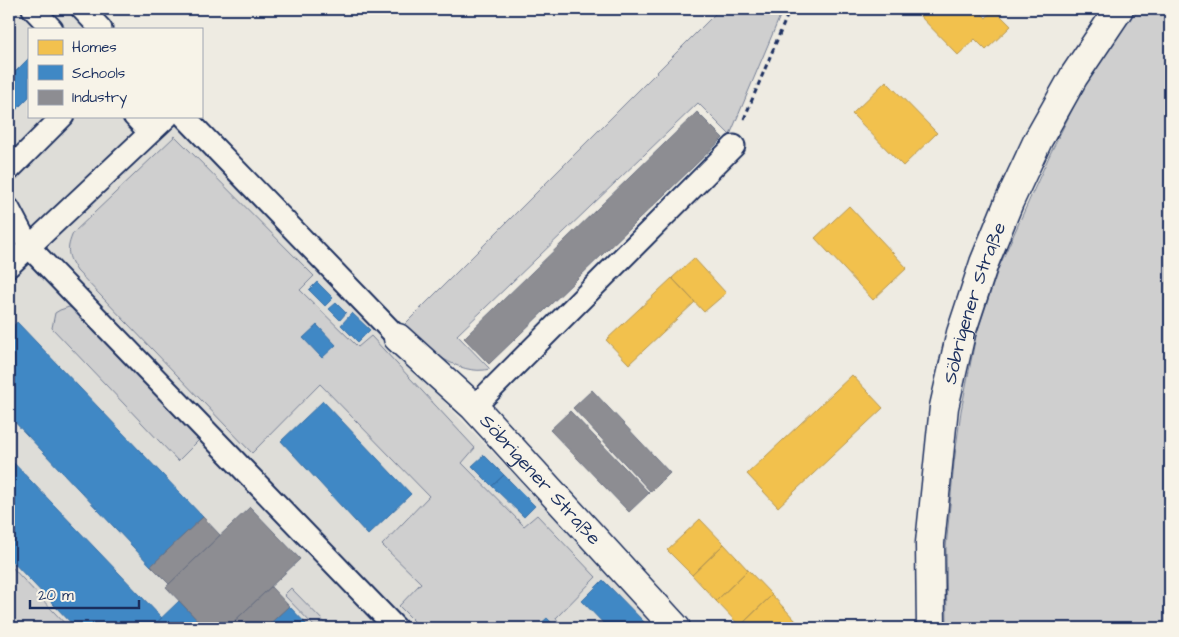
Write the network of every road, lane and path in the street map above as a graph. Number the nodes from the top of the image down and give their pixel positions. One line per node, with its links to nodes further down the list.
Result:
1 (33, 9): 5 (lane)
2 (82, 9): 6 (lane)
3 (790, 9): 12 (path)
4 (1119, 9): 21 (street, Söbrigener Straße)
5 (51, 28)
6 (100, 28)
7 (61, 118): 13 (lane)
8 (136, 118): 11 (lane)
9 (166, 118): 11 (lane)
10 (186, 118): 17 (lane)
11 (150, 133): 15 (lane)
12 (734, 146): 18 (lane)
13 (9, 170)
14 (9, 209): 15 (lane)
15 (29, 247): 16 (lane); 19 (lane)
16 (9, 266)
17 (398, 338): 18 (street, Söbrigener Straße)
18 (474, 407): 20 (street, Söbrigener Straße)
19 (396, 628)
20 (676, 628)
21 (930, 628)

